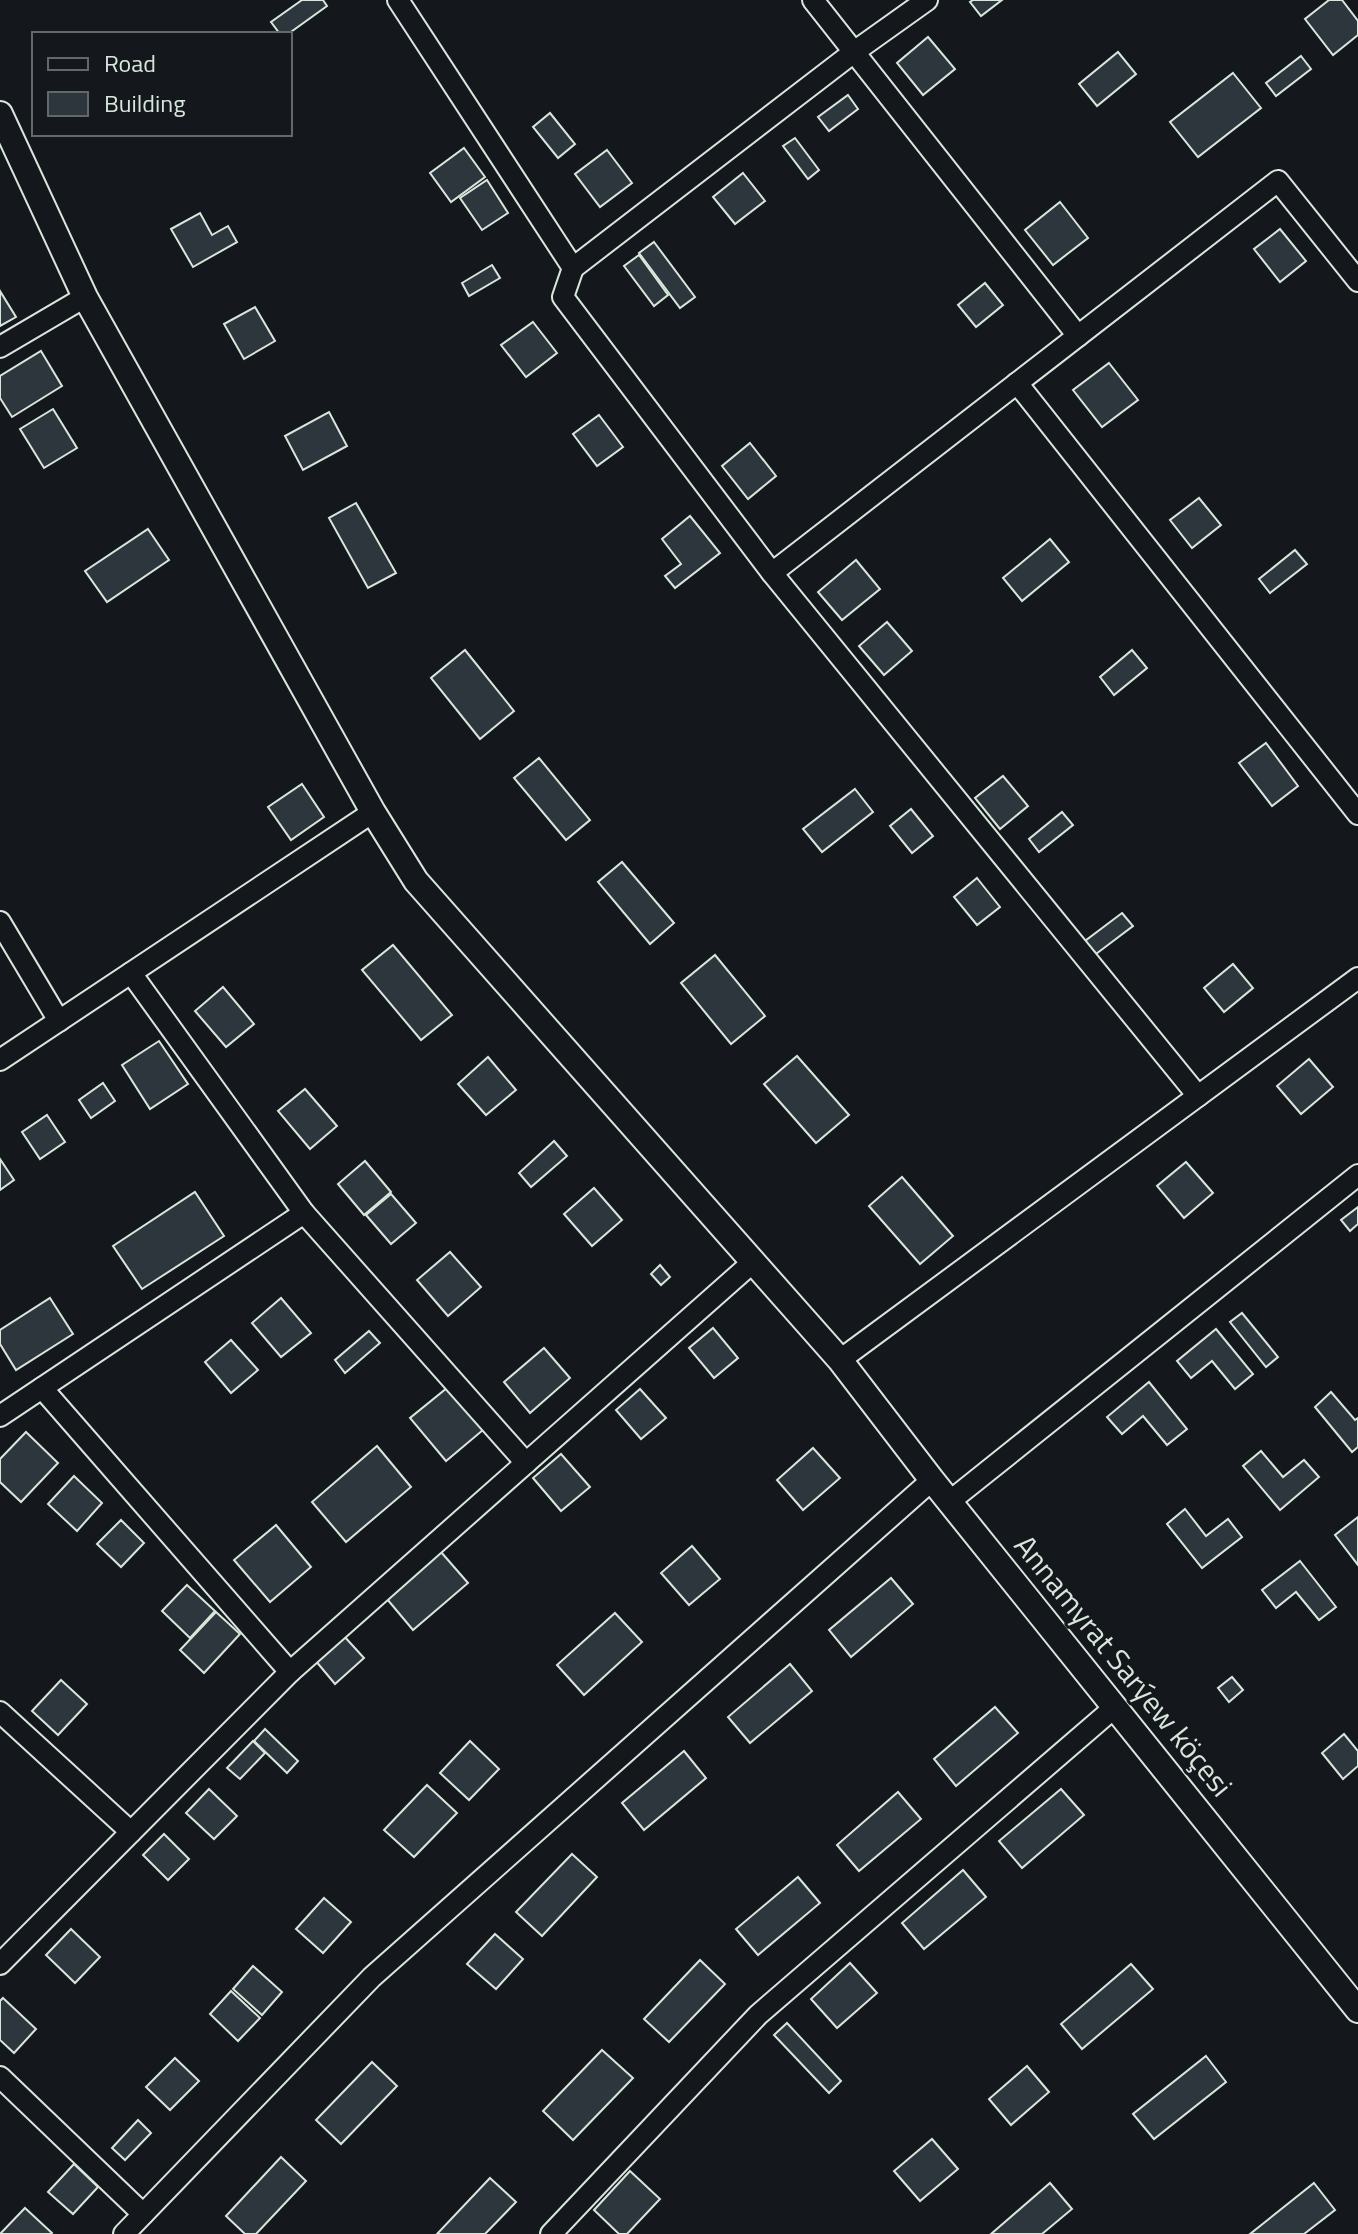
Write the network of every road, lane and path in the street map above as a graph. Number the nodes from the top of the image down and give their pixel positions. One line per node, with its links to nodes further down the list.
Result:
1 (398, 0): 6 (street)
2 (813, 0): 4 (street)
3 (927, 0): 4 (street)
4 (854, 52): 6 (street); 9 (street)
5 (0, 114): 8 (street, Annamyrat Sarýew köçesi)
6 (573, 268): 12 (street)
7 (1358, 281): 9 (street)
8 (85, 297): 10 (street); 13 (street, Annamyrat Sarýew köçesi)
9 (1078, 336): 11 (street)
10 (0, 347)
11 (1017, 383): 12 (street); 14 (street)
12 (772, 573): 20 (street)
13 (373, 812): 16 (street); 23 (street, Annamyrat Sarýew köçesi)
14 (1358, 814)
15 (0, 922): 18 (street)
16 (131, 973): 18 (street); 22 (street)
17 (1358, 978): 20 (street)
18 (59, 1021): 19 (street)
19 (0, 1060)
20 (1198, 1096): 24 (street)
21 (1358, 1175): 29 (street)
22 (304, 1213): 25 (street); 27 (street)
23 (753, 1262): 24 (street, Annamyrat Sarýew köçesi); 27 (street)
24 (840, 1360): 28 (street, Annamyrat Sarýew köçesi)
25 (42, 1388): 26 (street); 30 (street)
26 (0, 1416)
27 (526, 1463): 30 (street)
28 (932, 1480): 29 (street, Annamyrat Sarýew köçesi); 37 (street)
29 (949, 1502): 31 (street, Annamyrat Sarýew köçesi)
30 (290, 1672): 33 (street)
31 (1115, 1707): 35 (street, Annamyrat Sarýew köçesi); 39 (street)
32 (0, 1712): 33 (street)
33 (131, 1832): 34 (street)
34 (0, 1964)
35 (1358, 2010)
36 (0, 2077): 37 (street)
37 (143, 2214): 38 (street)
38 (124, 2234)
39 (551, 2234)

